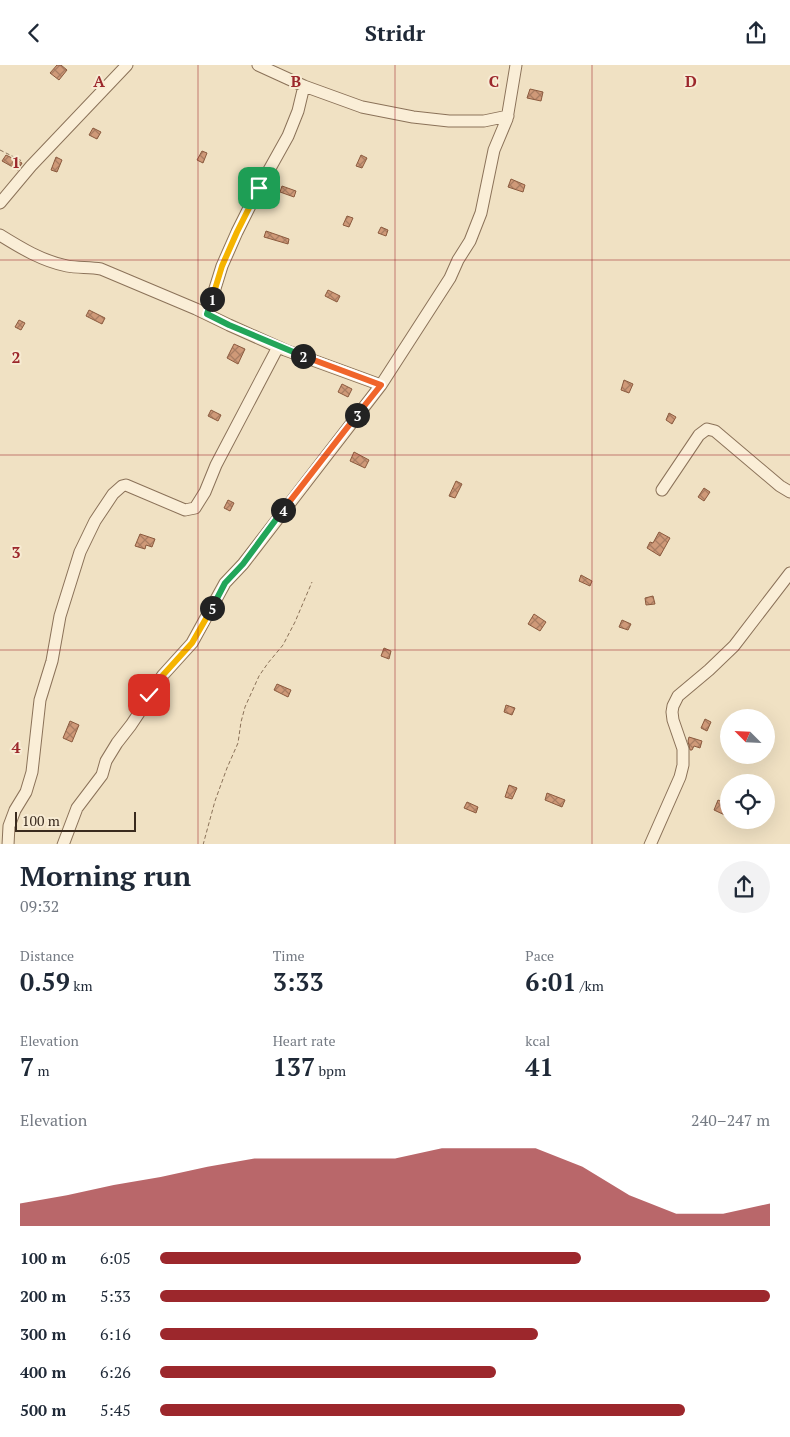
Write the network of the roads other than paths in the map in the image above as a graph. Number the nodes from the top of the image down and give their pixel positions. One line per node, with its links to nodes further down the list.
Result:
1 (127, 65): 6 (street)
2 (258, 65): 4 (street)
3 (516, 65): 5 (street)
4 (304, 86): 5 (street); 8 (street)
5 (508, 116): 10 (street)
6 (0, 203)
7 (0, 235): 8 (street)
8 (207, 314): 9 (street)
9 (278, 347): 10 (street); 14 (street)
10 (381, 385): 15 (street)
11 (662, 490): 12 (street)
12 (790, 493)
13 (790, 573): 16 (street)
14 (8, 844)
15 (63, 844)
16 (650, 844)

